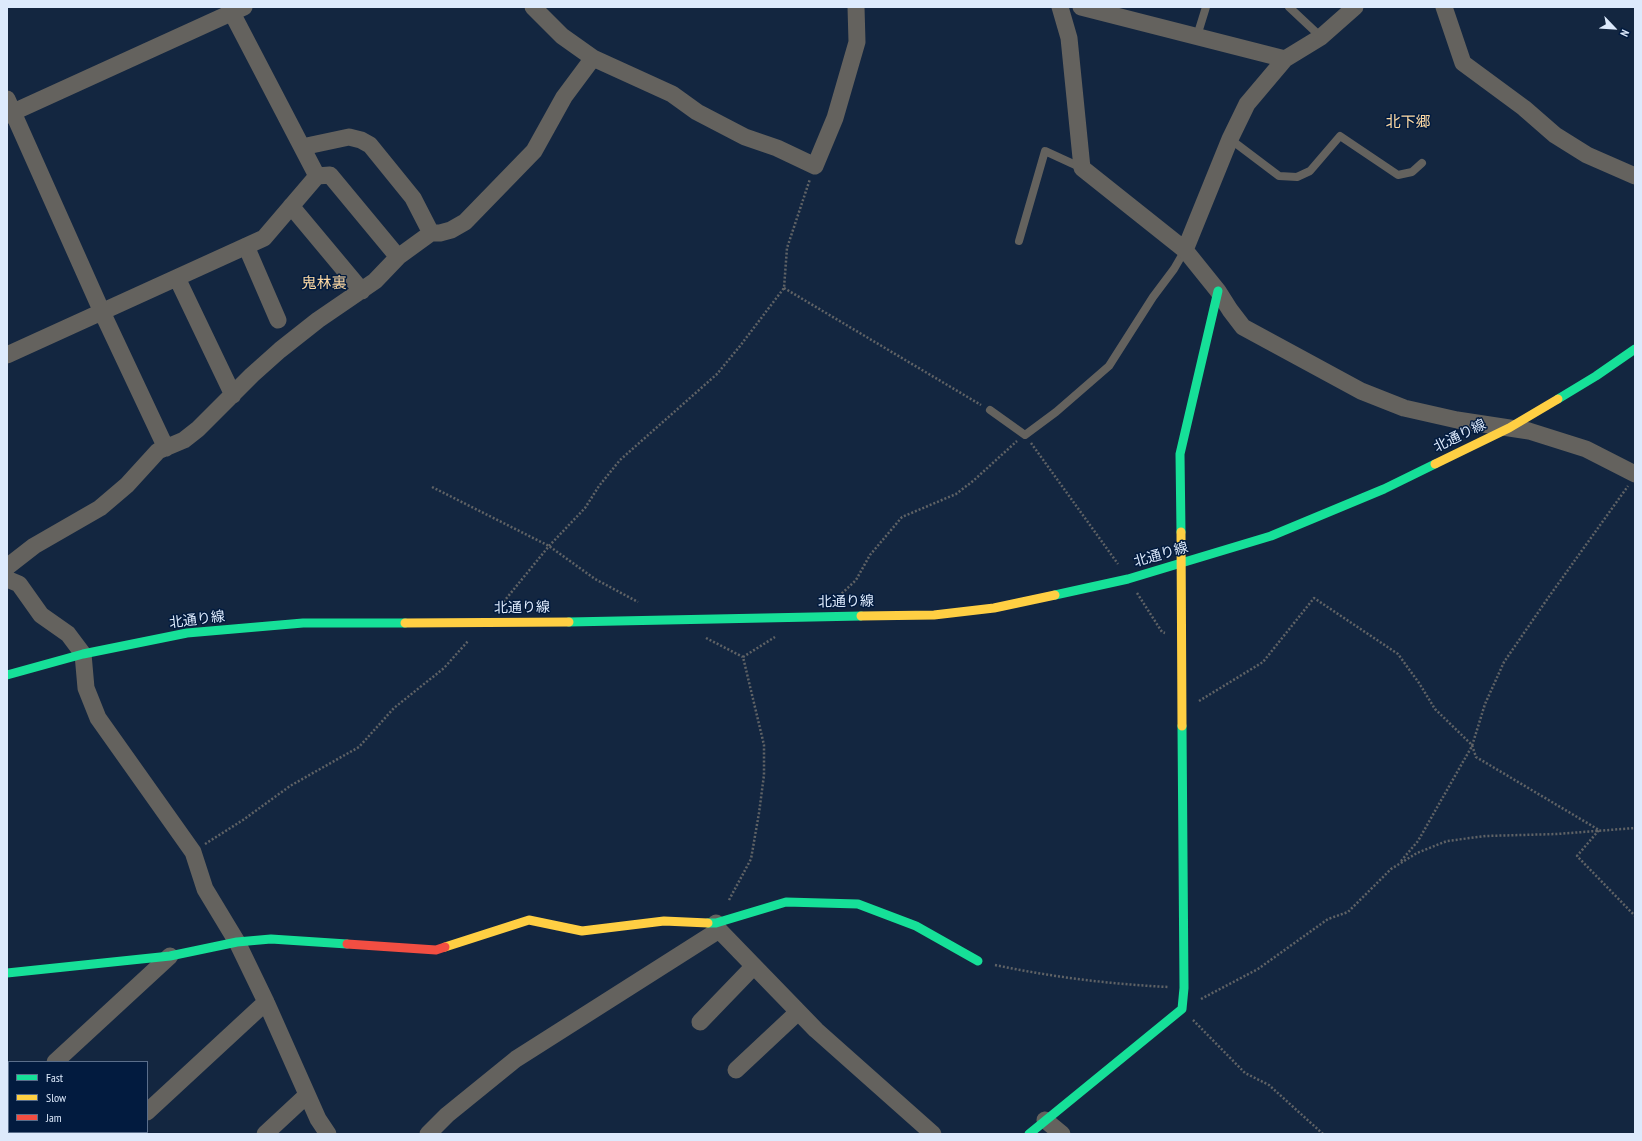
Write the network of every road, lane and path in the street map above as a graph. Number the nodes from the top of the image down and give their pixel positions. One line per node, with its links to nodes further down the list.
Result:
1 (533, 7): 12 (street)
2 (856, 7): 18 (street)
3 (1060, 7): 19 (street)
4 (1081, 7): 10 (street)
5 (1206, 7): 10 (lane)
6 (1289, 7): 11 (lane)
7 (1354, 7): 11 (street)
8 (1444, 7): 21 (street)
9 (238, 10): 14 (street); 16 (street)
10 (1197, 36): 13 (street)
11 (1321, 37): 13 (street)
12 (593, 58): 18 (street); 23 (street)
13 (1285, 59): 15 (street)
14 (9, 109): 32 (street)
15 (1230, 140): 17 (lane); 26 (street)
16 (302, 147): 20 (street); 23 (street)
17 (1422, 163)
18 (815, 166): 29 (path)
19 (1082, 168): 24 (lane); 26 (street)
20 (317, 176): 22 (street); 27 (street)
21 (1635, 176)
22 (291, 206): 25 (street); 30 (street)
23 (431, 233): 27 (street)
24 (1019, 241)
25 (246, 246): 28 (street); 33 (street)
26 (1185, 250): 31 (street); 39 (lane)
27 (398, 257): 30 (street)
28 (177, 278): 32 (street); 36 (street)
29 (784, 288): 37 (path); 43 (path)
30 (362, 291): 36 (street)
31 (1218, 291): 38 (street); 44 (street)
32 (102, 312): 35 (street); 40 (street)
33 (278, 320)
34 (1635, 350): 38 (street, 北通り線)
35 (7, 355)
36 (233, 395): 40 (street)
37 (990, 410): 39 (lane)
38 (1509, 428): 41 (street); 44 (street, 北通り線)
39 (1025, 434): 47 (path); 49 (path)
40 (166, 448): 45 (street)
41 (1633, 478): 58 (path)
42 (432, 487): 43 (path)
43 (549, 546): 48 (path); 50 (path)
44 (1181, 564): 47 (street, 北通り線); 51 (street)
45 (7, 567)
46 (7, 578): 54 (street)
47 (1128, 578): 49 (street, 北通り線); 51 (path)
48 (642, 604)
49 (816, 616): 50 (street, 北通り線)
50 (484, 623): 54 (street, 北通り線); 61 (path)
51 (1181, 634): 57 (street)
52 (780, 635): 55 (path)
53 (703, 636): 55 (path)
54 (82, 654): 56 (street, 北通り線); 61 (street)
55 (743, 657): 64 (path)
56 (7, 675)
57 (1182, 712): 58 (path); 70 (street)
58 (1472, 746): 60 (path); 62 (path)
59 (1635, 828): 60 (path)
60 (1599, 830): 62 (path); 63 (path)
61 (193, 852): 65 (street)
62 (1399, 864): 72 (path)
63 (1635, 916)
64 (718, 927): 65 (street); 67 (street); 68 (street); 82 (street)
65 (237, 942): 66 (street); 71 (street)
66 (170, 956): 69 (street); 75 (street)
67 (978, 961): 70 (path)
68 (754, 966): 73 (street); 74 (street)
69 (7, 973)
70 (1184, 988): 72 (street)
71 (266, 1002): 77 (street); 78 (street)
72 (1182, 1009): 79 (street); 86 (path)
73 (798, 1012): 76 (street); 83 (street)
74 (700, 1022)
75 (56, 1061)
76 (736, 1070)
77 (307, 1095): 80 (street); 81 (street)
78 (148, 1111)
79 (1045, 1120): 84 (street); 85 (street)
80 (265, 1134)
81 (328, 1134)
82 (428, 1134)
83 (932, 1134)
84 (1029, 1134)
85 (1062, 1134)
86 (1323, 1134)

